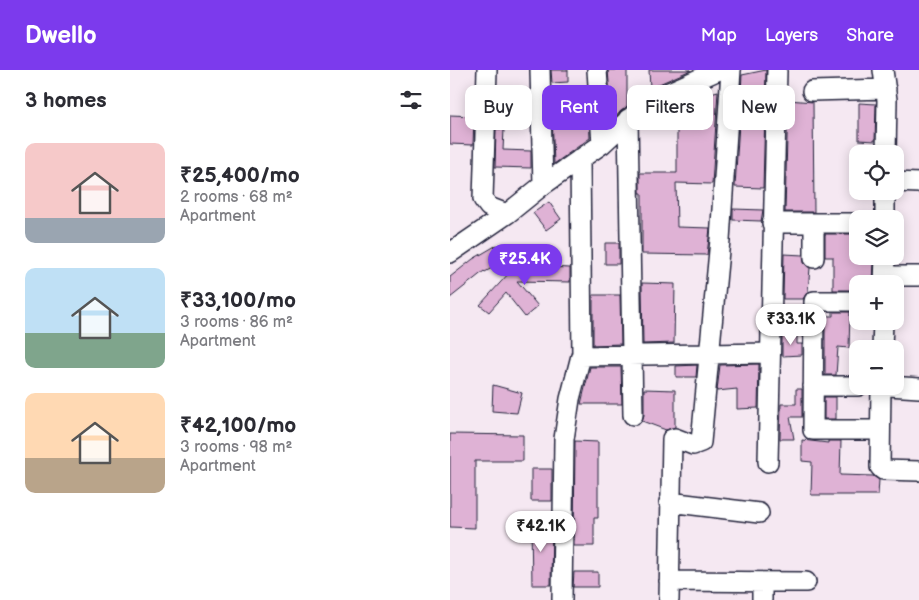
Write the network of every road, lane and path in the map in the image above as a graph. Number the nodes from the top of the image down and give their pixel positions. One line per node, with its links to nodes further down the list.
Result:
1 (487, 70): 19 (street)
2 (540, 70): 18 (street)
3 (597, 70): 13 (street)
4 (719, 70): 8 (street)
5 (730, 70): 28 (street)
6 (777, 70): 20 (street)
7 (883, 70): 9 (street)
8 (675, 79)
9 (886, 89): 10 (street); 14 (street)
10 (812, 91)
11 (627, 120): 13 (street)
12 (628, 130): 31 (street)
13 (602, 144): 15 (street)
14 (886, 145)
15 (580, 159): 18 (street); 30 (street)
16 (904, 182): 17 (street)
17 (919, 182)
18 (542, 185): 19 (street)
19 (507, 214): 23 (street)
20 (772, 223): 22 (street); 29 (street)
21 (849, 223): 22 (street)
22 (814, 224): 24 (street)
23 (450, 253)
24 (814, 258)
25 (919, 276): 26 (street)
26 (904, 278)
27 (849, 301): 32 (street)
28 (710, 353): 29 (street); 31 (street); 41 (street)
29 (769, 353): 39 (street)
30 (582, 355): 31 (street); 46 (street)
31 (632, 355): 37 (street)
32 (813, 386): 33 (street); 38 (street)
33 (849, 386)
34 (904, 387): 35 (street)
35 (919, 388)
36 (881, 395): 38 (street)
37 (633, 415)
38 (880, 430): 40 (street)
39 (768, 462)
40 (919, 471)
41 (670, 502): 42 (street); 43 (street)
42 (759, 513)
43 (669, 581): 45 (street); 47 (street)
44 (806, 582): 45 (street)
45 (762, 591)
46 (562, 600)
47 (669, 600)

